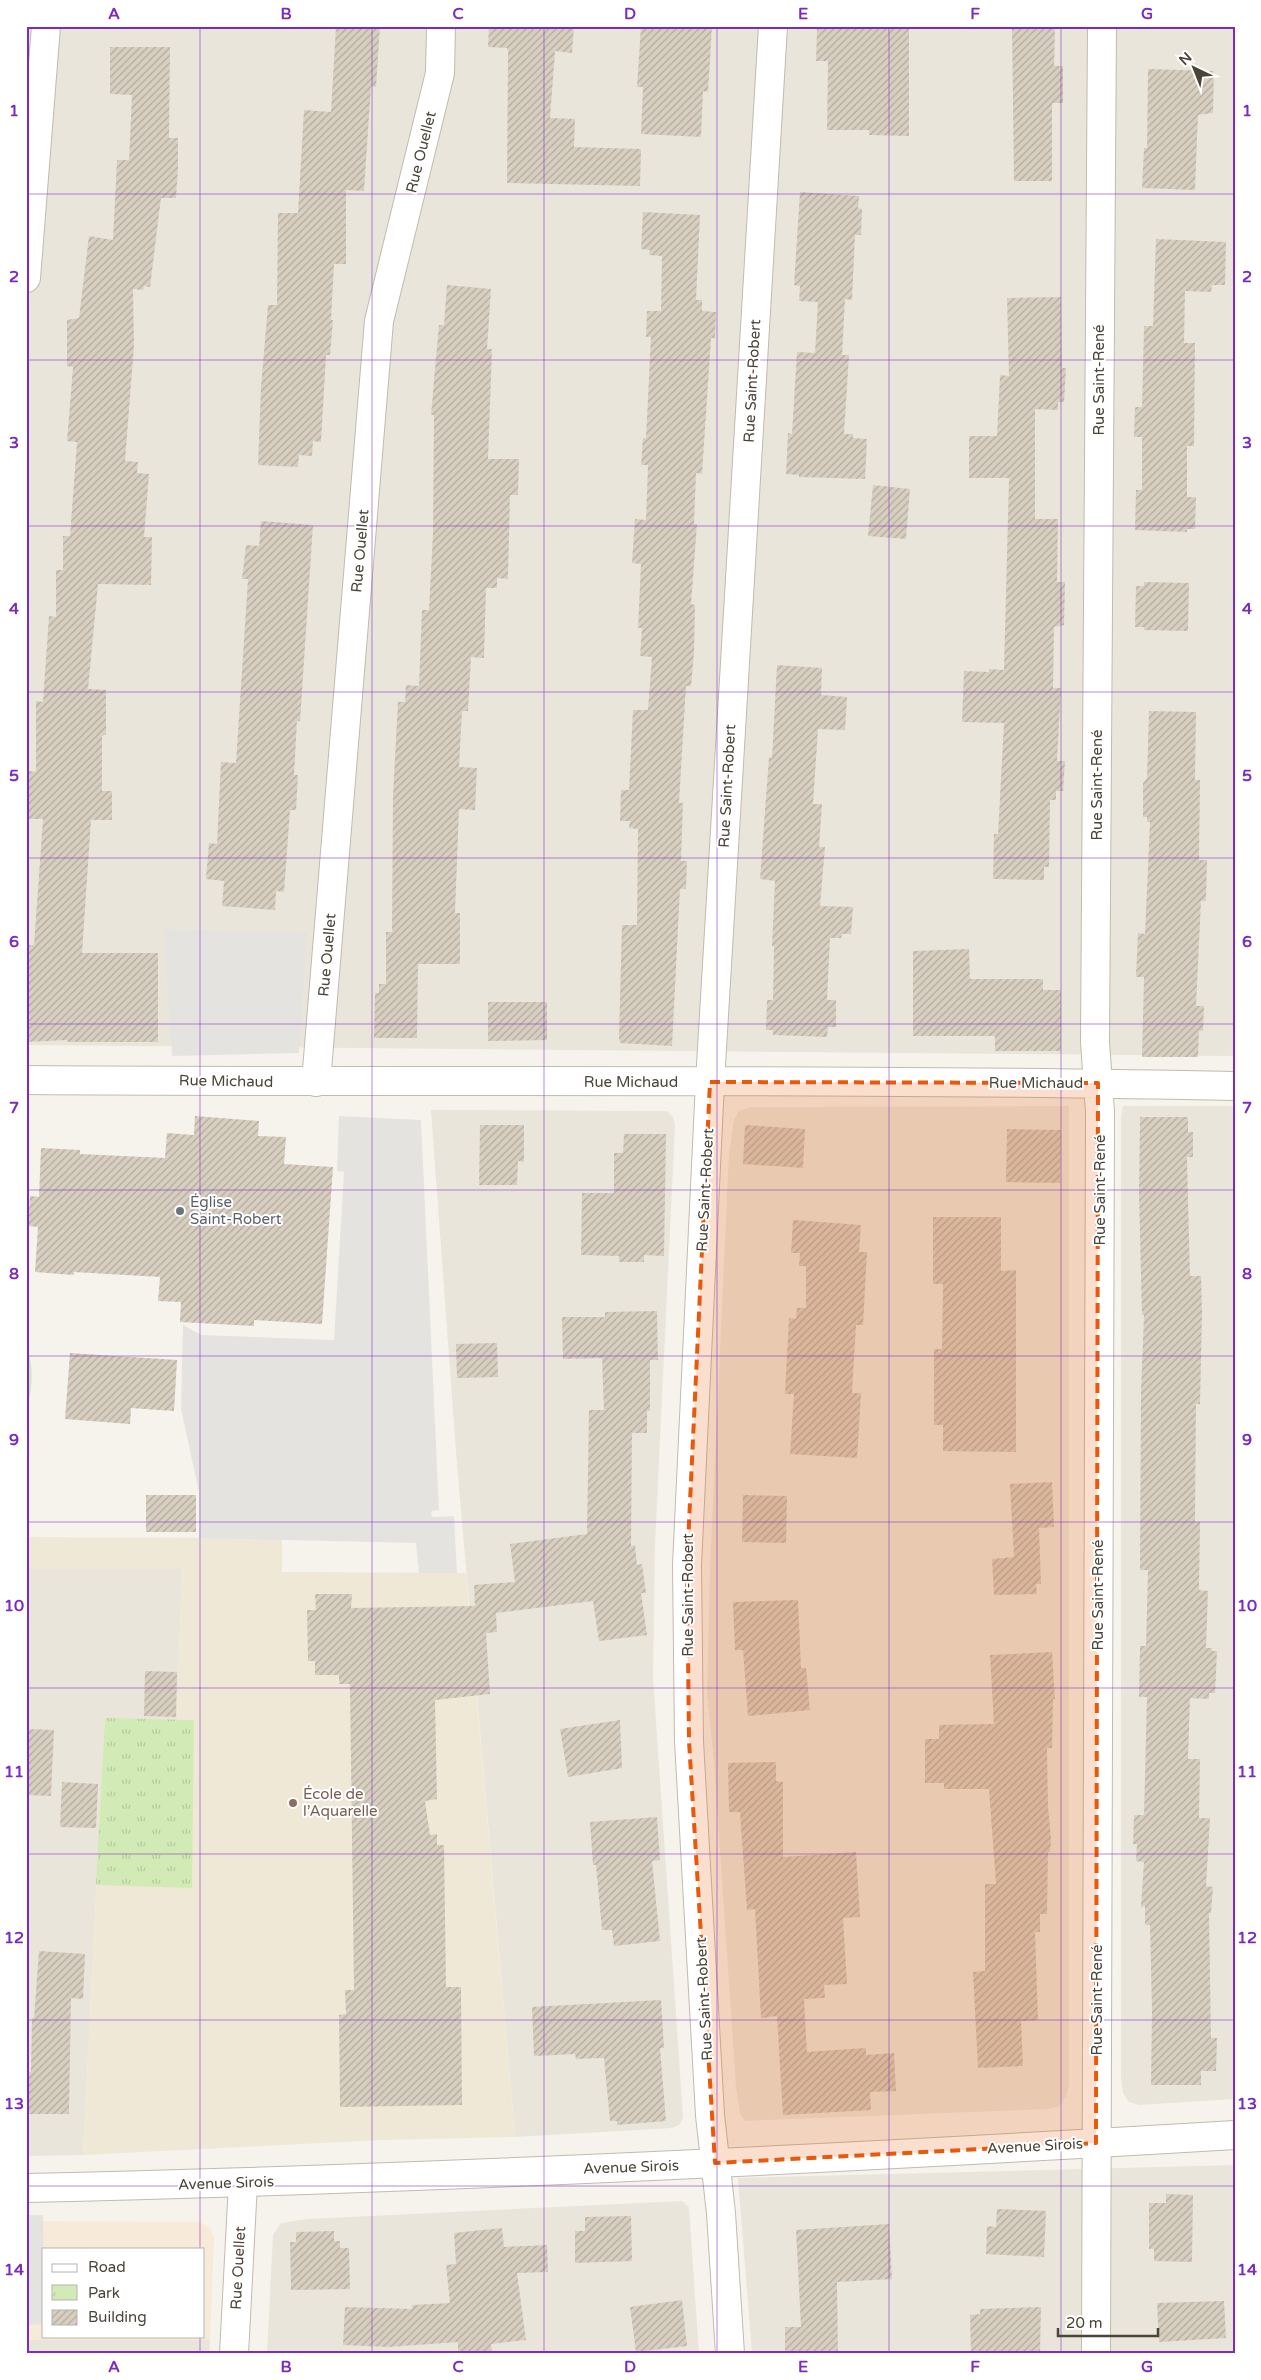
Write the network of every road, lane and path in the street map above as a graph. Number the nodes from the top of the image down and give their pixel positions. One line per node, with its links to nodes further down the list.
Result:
1 (46, 26): 5 (street)
2 (441, 26): 7 (street, Rue Ouellet)
3 (773, 26): 8 (street, Rue Saint-Robert)
4 (1102, 26): 9 (street, Rue Saint-René)
5 (26, 278)
6 (26, 1080): 7 (street, Rue Michaud)
7 (316, 1082): 8 (street, Rue Michaud)
8 (710, 1082): 9 (street, Rue Michaud); 13 (street, Rue Saint-Robert)
9 (1098, 1083): 10 (street, Rue Michaud); 12 (street, Rue Saint-René)
10 (1235, 1086)
11 (1235, 2135): 12 (street, Avenue Sirois)
12 (1096, 2143): 13 (street, Avenue Sirois); 18 (street, Rue Saint-René)
13 (716, 2163): 14 (street, Avenue Sirois); 17 (street, Rue Saint-Robert)
14 (243, 2183): 15 (street, Avenue Sirois); 16 (street, Rue Ouellet)
15 (26, 2188)
16 (234, 2354)
17 (730, 2354)
18 (1096, 2354)

